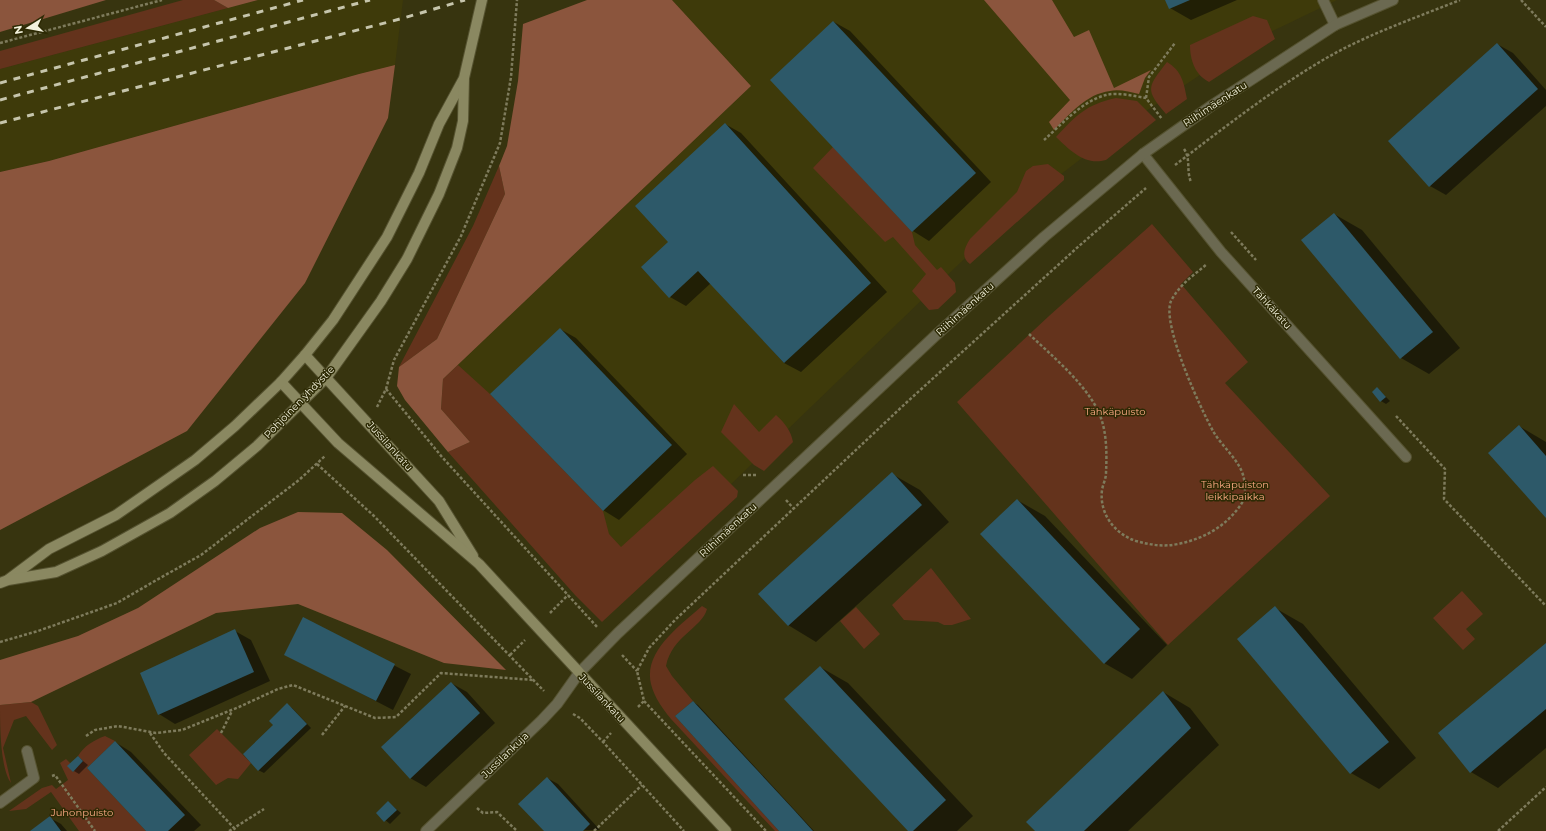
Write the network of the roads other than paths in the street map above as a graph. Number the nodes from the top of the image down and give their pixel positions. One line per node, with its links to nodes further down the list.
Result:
1 (482, 0): 5 (main road, Pohjoinen yhdystie)
2 (1323, 0): 4 (street)
3 (1393, 0): 4 (street, Riihimäenkatu)
4 (1335, 25): 6 (street, Riihimäenkatu)
5 (464, 78): 7 (main road, Pohjoinen yhdystie); 8 (main road, Pohjoinen yhdystie)
6 (1143, 154): 11 (street, Tähkäkatu); 14 (street, Riihimäenkatu)
7 (305, 355): 8 (main road, Jussilankatu); 9 (main road, Pohjoinen yhdystie)
8 (326, 378): 10 (main road, Pohjoinen yhdystie); 12 (main road, Jussilankatu)
9 (281, 382): 10 (main road, Jussilankatu); 13 (main road, Pohjoinen yhdystie)
10 (302, 403): 12 (main road, Jussilankatu); 13 (main road, Pohjoinen yhdystie)
11 (1406, 457)
12 (479, 564): 14 (main road, Jussilankatu)
13 (4, 582)
14 (578, 673): 17 (street, Jussilankuja); 18 (main road, Jussilankatu)
15 (27, 751): 16 (street)
16 (0, 803)
17 (426, 831)
18 (726, 831)

